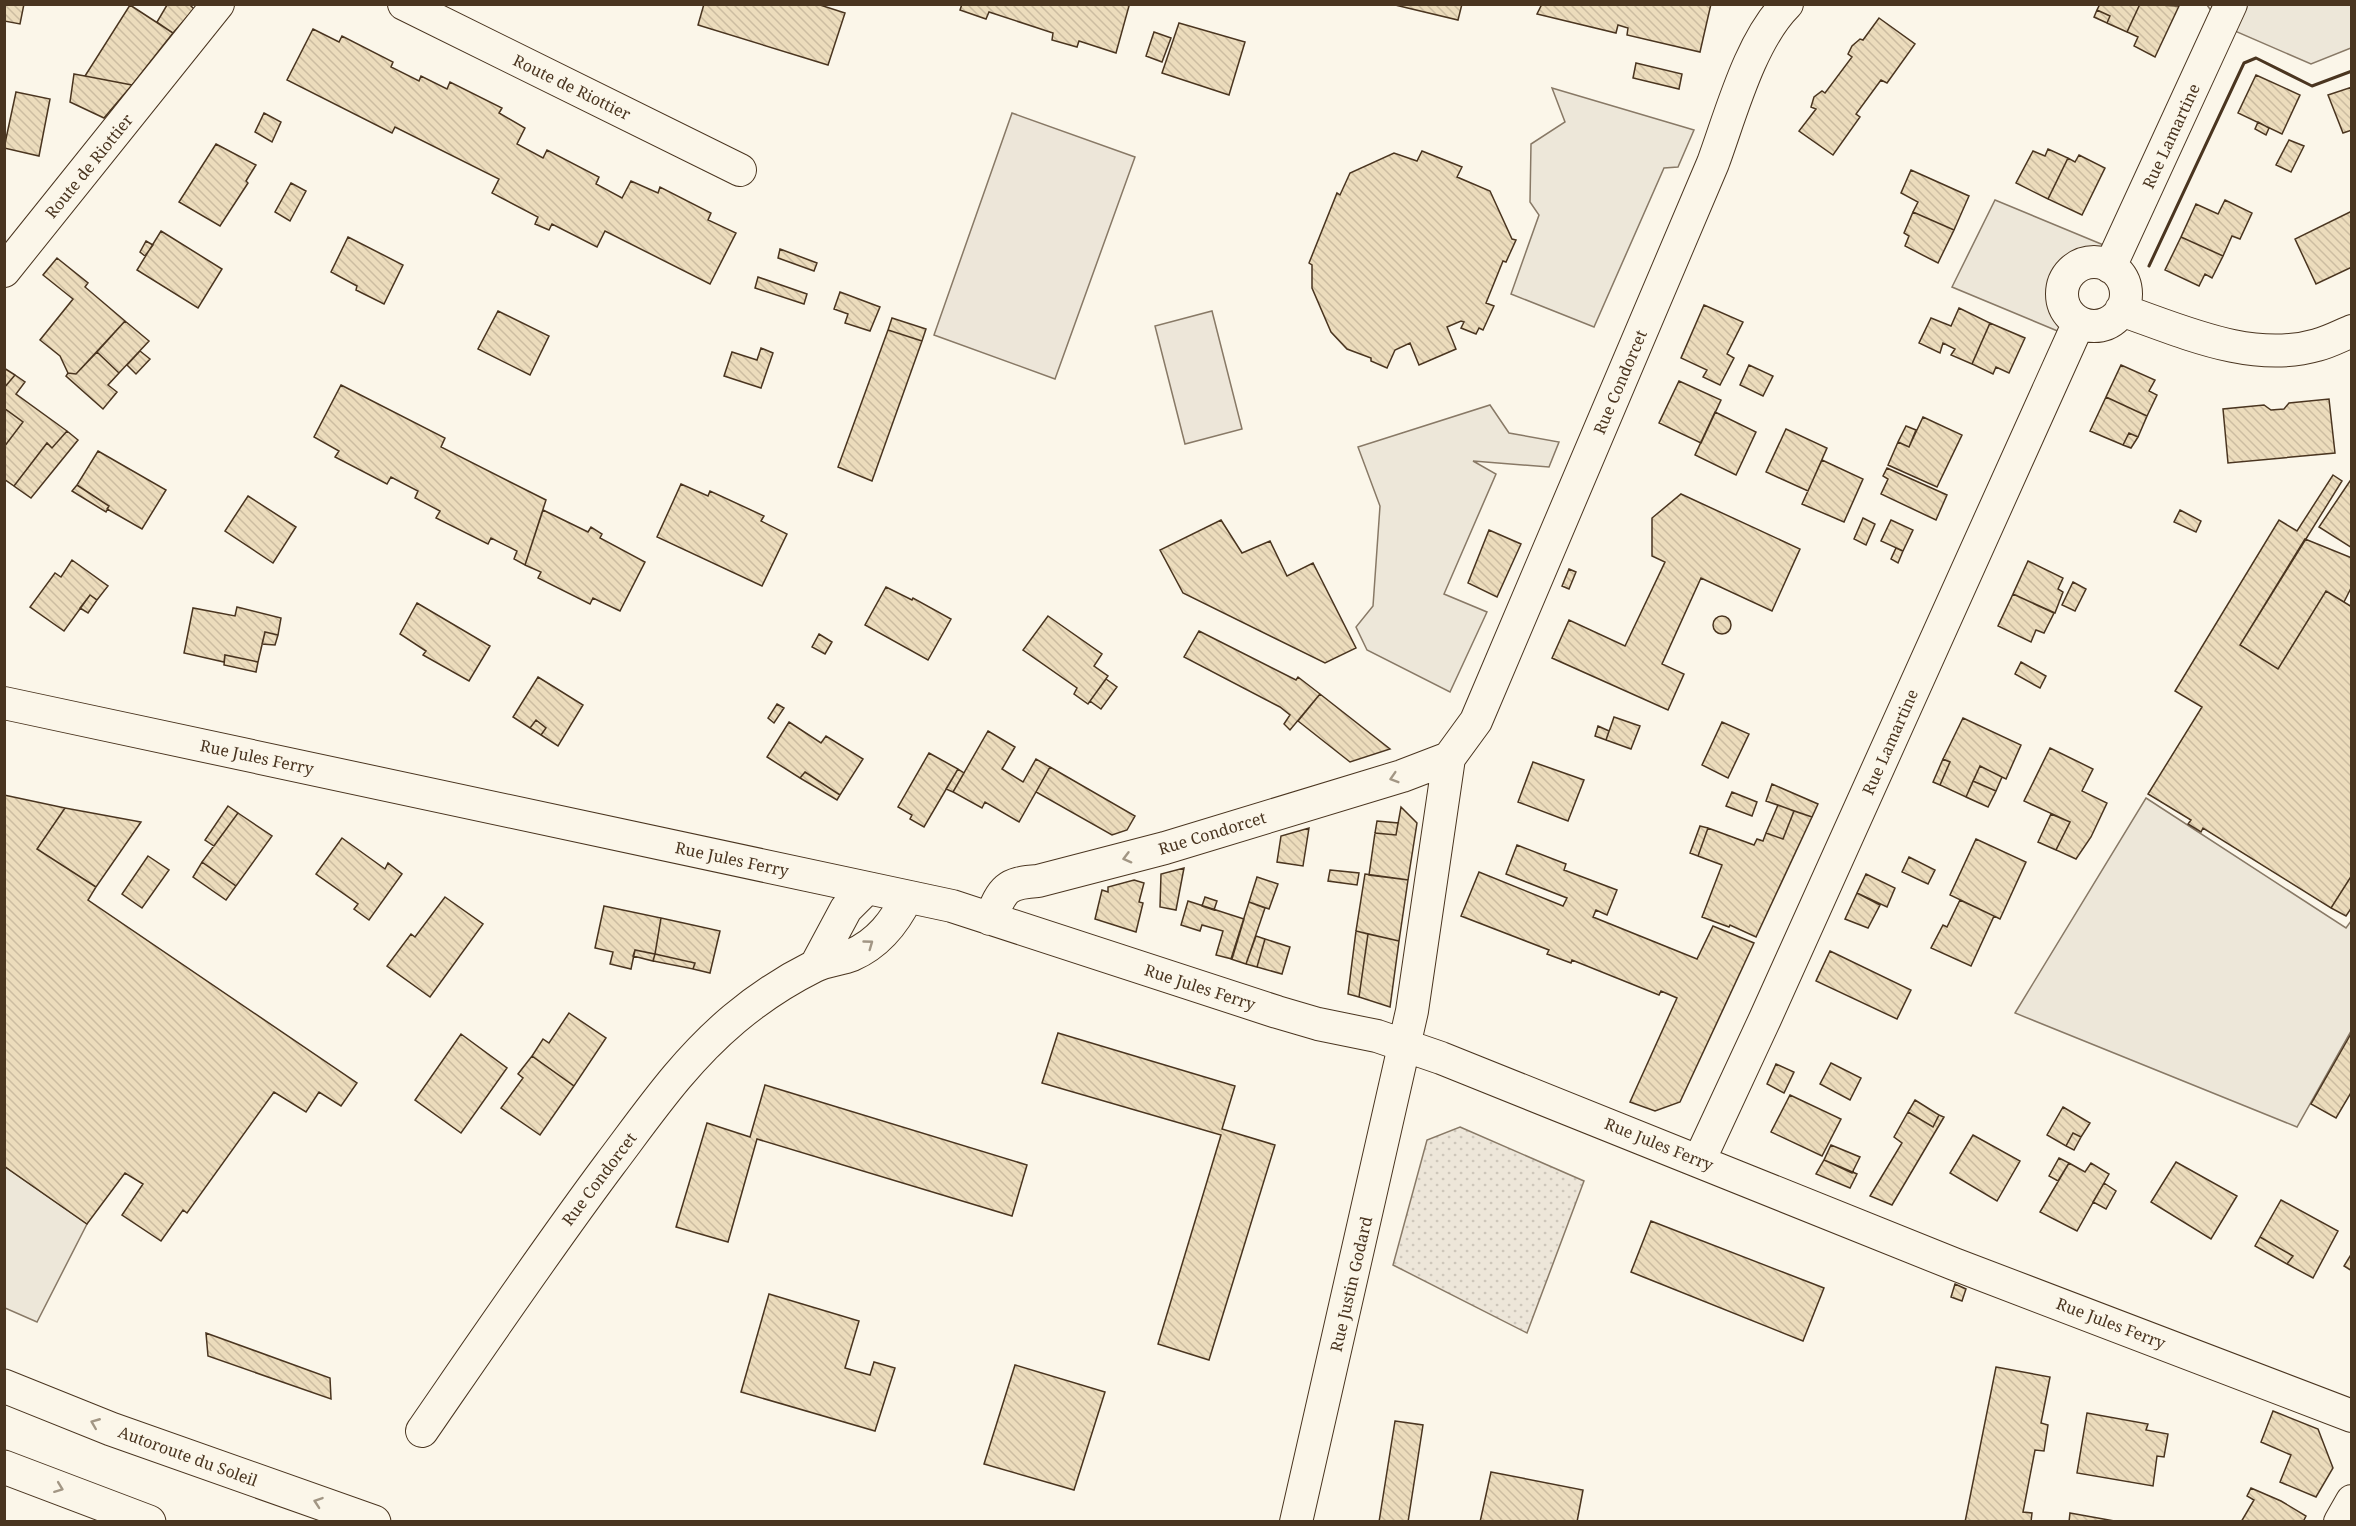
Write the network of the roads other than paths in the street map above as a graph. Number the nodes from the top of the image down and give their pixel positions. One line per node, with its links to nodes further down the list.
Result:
1 (218, 4): 7 (street, Route de Riottier)
2 (404, 4): 5 (street, Route de Riottier)
3 (1787, 4): 12 (street, Rue Condorcet)
4 (2231, 4): 6 (street, Rue Lamartine)
5 (740, 170)
6 (2110, 267): 8 (street); 9 (street)
7 (4, 271)
8 (2121, 310): 9 (street); 10 (street)
9 (2079, 322): 18 (street, Rue Lamartine)
10 (2352, 331)
11 (4, 703): 13 (street, Rue Jules Ferry)
12 (1449, 758): 15 (street, Rue Condorcet, one-way to 15); 17 (street, Rue Condorcet)
13 (867, 888): 14 (street, Rue Jules Ferry); 16 (street)
14 (907, 897): 15 (street, Rue Jules Ferry); 16 (street, Rue Condorcet, one-way to 14)
15 (990, 919): 17 (street, Rue Jules Ferry)
16 (816, 965): 21 (street, Rue Condorcet)
17 (1404, 1046): 18 (street, Rue Jules Ferry); 26 (street, Rue Justin Godard)
18 (1699, 1161): 20 (street, Rue Jules Ferry)
19 (4, 1386): 25 (highway, Autoroute du Soleil, one-way to 19)
20 (2352, 1416)
21 (422, 1431)
22 (4, 1467): 24 (highway, one-way to 24)
23 (2352, 1501): 27 (street)
24 (149, 1521)
25 (374, 1521)
26 (1296, 1521)
27 (2340, 1521)

